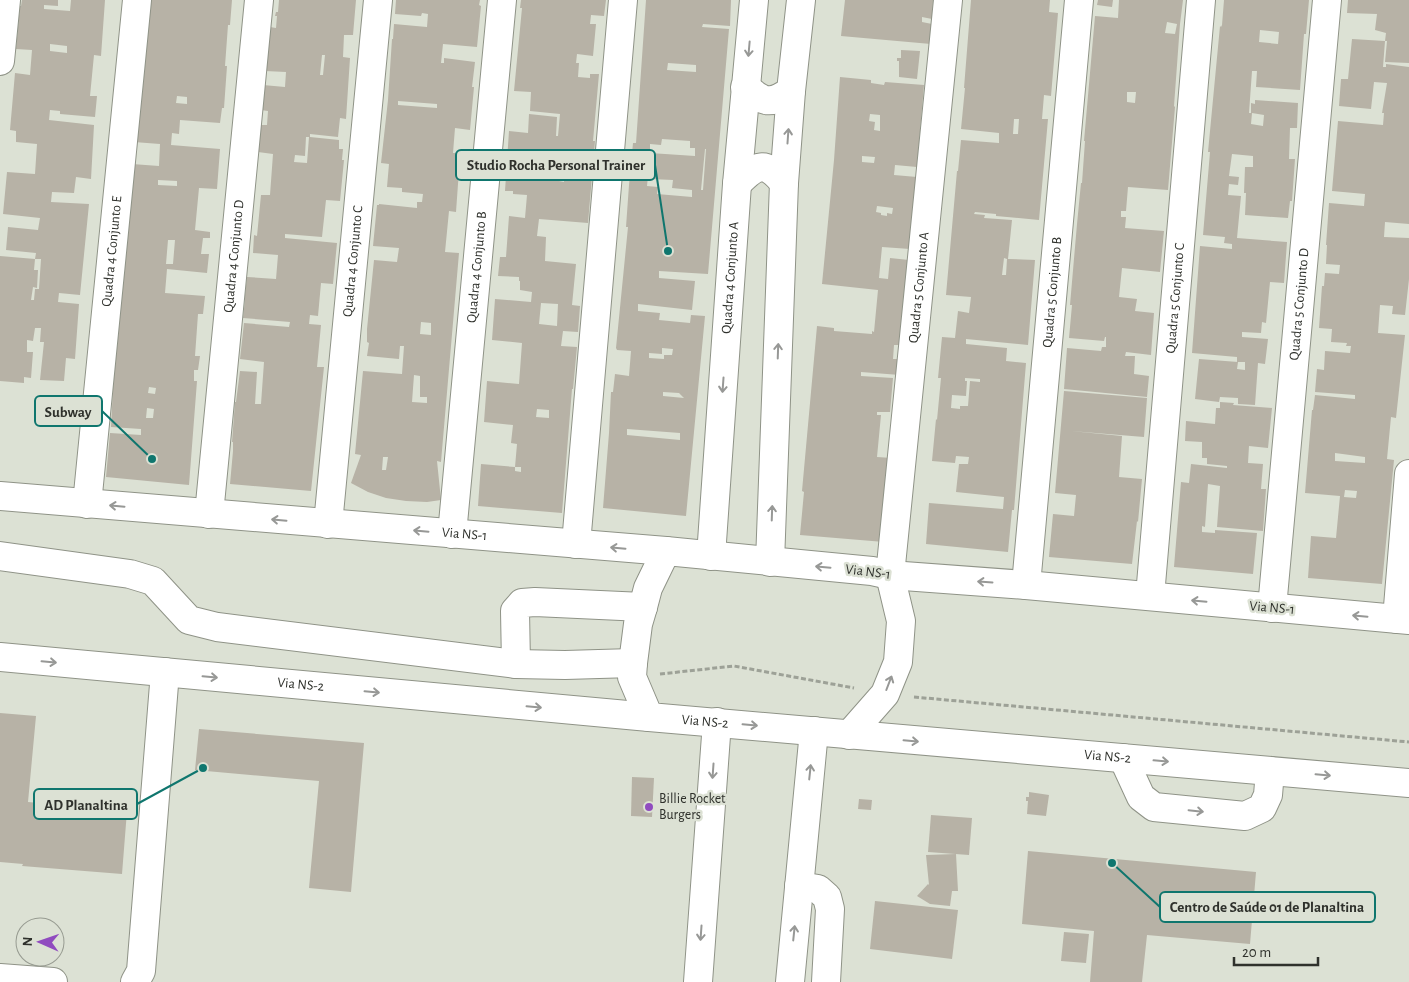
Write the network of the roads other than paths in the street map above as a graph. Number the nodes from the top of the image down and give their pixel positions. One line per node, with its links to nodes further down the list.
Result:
1 (6, 0): 13 (street)
2 (137, 0): 20 (street, Quadra 4 Conjunto E)
3 (259, 0): 21 (street, Quadra 4 Conjunto D)
4 (378, 0): 22 (street, Quadra 4 Conjunto C)
5 (502, 0): 23 (street, Quadra 4 Conjunto B)
6 (623, 0): 24 (street)
7 (754, 0): 14 (street, Quadra 4 Conjunto A, one-way to 14)
8 (801, 0): 15 (street)
9 (948, 0): 29 (street, Quadra 5 Conjunto A)
10 (1079, 0): 30 (street, Quadra 5 Conjunto B)
11 (1201, 0): 31 (street, Quadra 5 Conjunto C)
12 (1327, 0): 33 (street, Quadra 5 Conjunto D)
13 (0, 61)
14 (745, 88): 15 (street); 16 (street, Quadra 4 Conjunto A)
15 (791, 91): 17 (street, one-way to 15)
16 (737, 184): 17 (street); 27 (street, Quadra 4 Conjunto A, one-way to 27)
17 (784, 184): 28 (street, one-way to 17)
18 (1409, 474): 34 (street)
19 (0, 496): 20 (street)
20 (87, 504): 21 (street, one-way to 20)
21 (209, 514): 22 (street, one-way to 21)
22 (328, 524): 23 (street, Via NS-1, one-way to 22)
23 (452, 534): 24 (street, Via NS-1)
24 (576, 544): 25 (street, Via NS-1, one-way to 24)
25 (666, 552): 27 (street, Via NS-1); 32 (street)
26 (0, 556): 36 (street)
27 (711, 556): 28 (street, Via NS-1)
28 (770, 562): 29 (street, Via NS-1, one-way to 28)
29 (890, 575): 30 (street, Via NS-1, one-way to 29); 42 (street, Quadra 5 Conjunto A, one-way to 29)
30 (1026, 585): 31 (street, Via NS-1)
31 (1150, 596): 33 (street, Via NS-1, one-way to 31)
32 (642, 607): 36 (street); 37 (street)
33 (1272, 608): 34 (street, Via NS-1, one-way to 33)
34 (1403, 620)
35 (0, 657): 38 (street, Via NS-2, one-way to 38)
36 (516, 664): 37 (street)
37 (632, 670): 39 (street)
38 (165, 672): 39 (street, Via NS-2, one-way to 39); 49 (street)
39 (649, 717): 40 (street, Via NS-2)
40 (717, 722): 41 (street, Via NS-2, one-way to 41); 50 (street, one-way to 50)
41 (814, 731): 42 (street, Via NS-2); 46 (street, one-way to 41)
42 (849, 736): 43 (street, Via NS-2, one-way to 43)
43 (1123, 758): 44 (street, Via NS-2, one-way to 44); 44 (street, one-way to 44)
44 (1270, 771): 45 (street, Via NS-2, one-way to 45)
45 (1409, 783)
46 (799, 886): 51 (street, one-way to 46); 52 (street)
47 (0, 978): 48 (street)
48 (53, 982)
49 (135, 982)
50 (698, 982)
51 (790, 982)
52 (826, 982)

